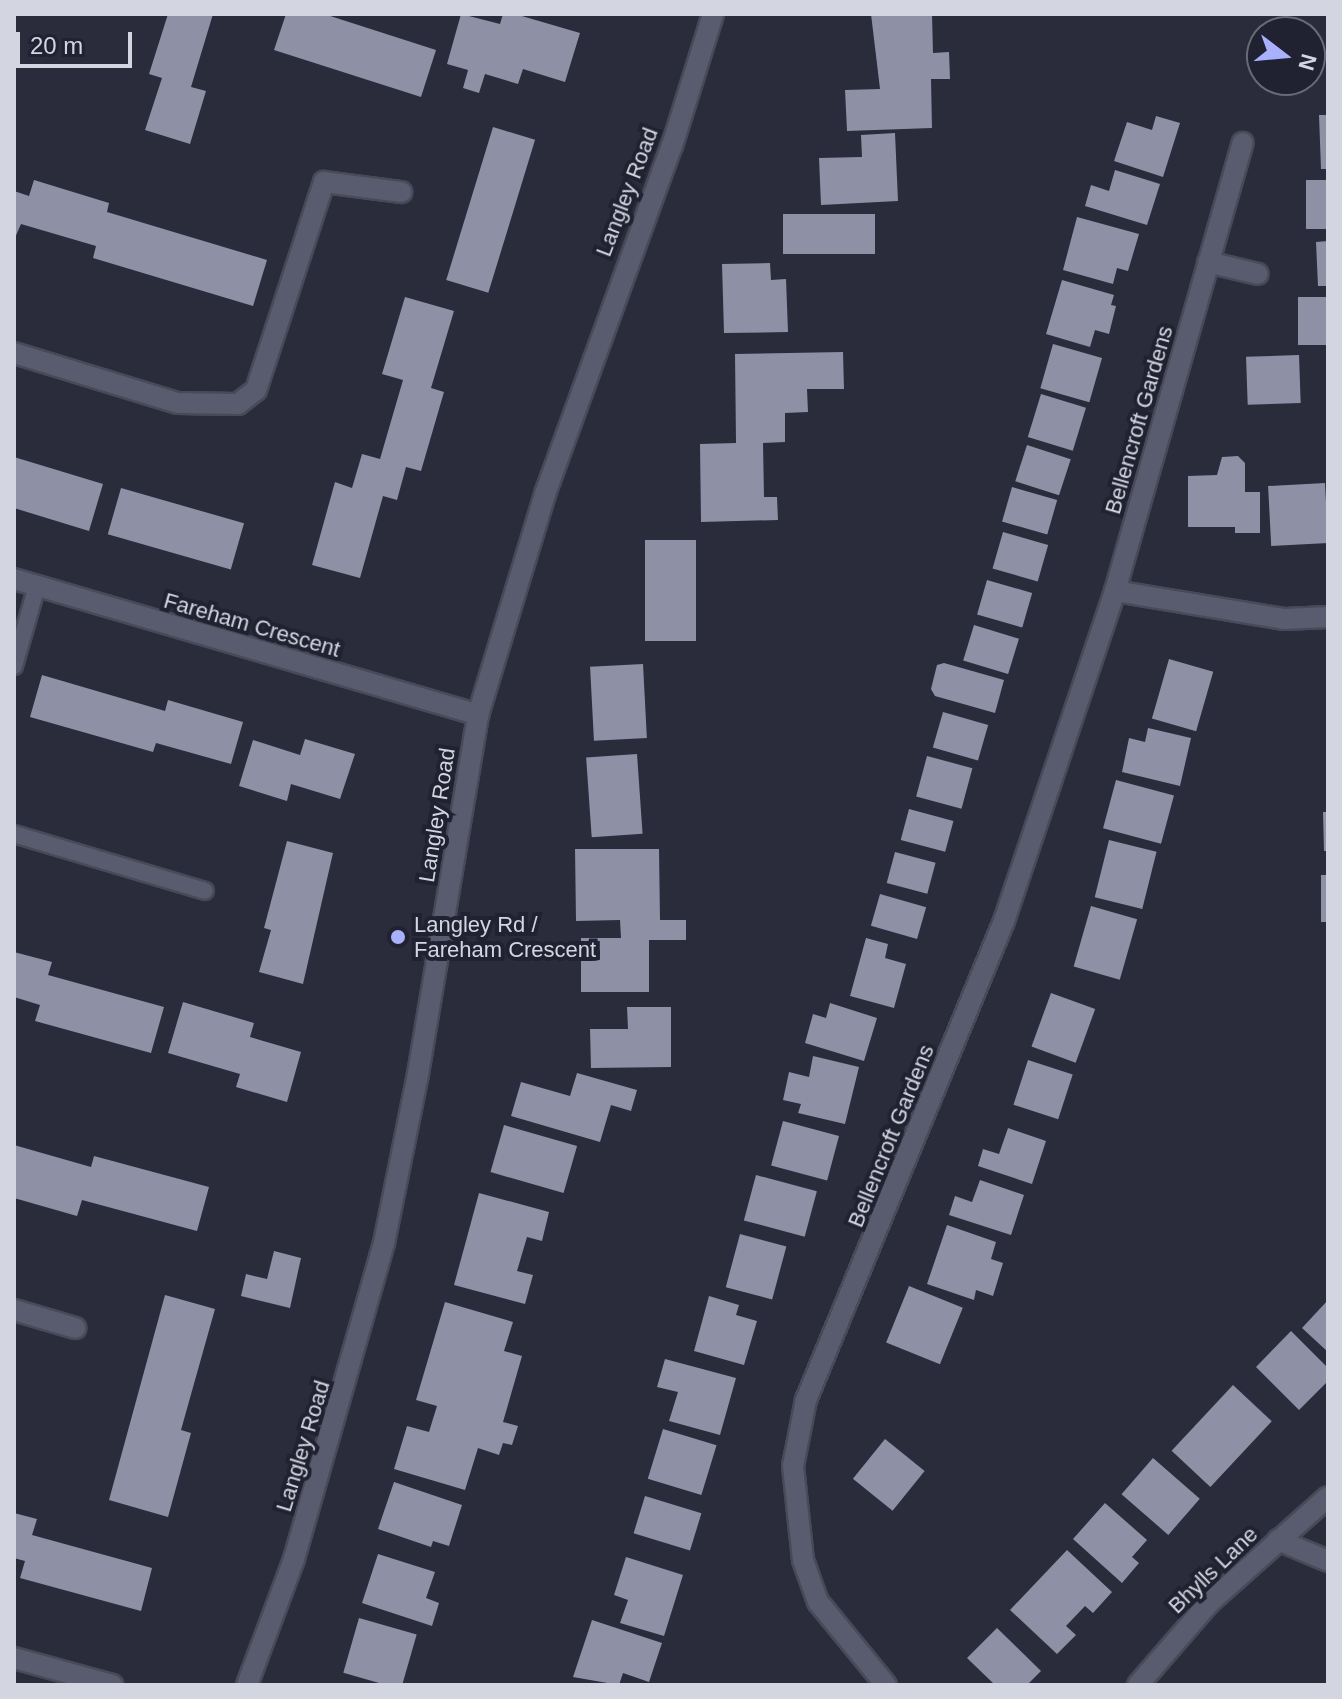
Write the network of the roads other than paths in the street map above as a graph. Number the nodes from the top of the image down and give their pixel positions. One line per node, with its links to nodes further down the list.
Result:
1 (713, 14): 12 (street, Langley Road)
2 (1243, 143): 4 (street, Bellencroft Gardens)
3 (401, 192): 6 (street)
4 (1208, 262): 5 (street); 9 (street, Bellencroft Gardens)
5 (1258, 274)
6 (14, 353)
7 (14, 579): 8 (street, Fareham Crescent)
8 (37, 586): 11 (lane); 12 (street, Fareham Crescent)
9 (1115, 591): 10 (street); 23 (street, Bellencroft Gardens)
10 (1328, 617)
11 (14, 666)
12 (478, 715): 22 (street, Langley Road)
13 (14, 834): 14 (lane)
14 (205, 891)
15 (14, 1310): 16 (street)
16 (75, 1328)
17 (1328, 1497): 18 (street, Bhylls Lane)
18 (1278, 1540): 19 (street); 24 (street, Bhylls Lane)
19 (1328, 1561)
20 (14, 1658): 21 (street)
21 (112, 1685)
22 (247, 1685)
23 (886, 1685)
24 (1138, 1685)

